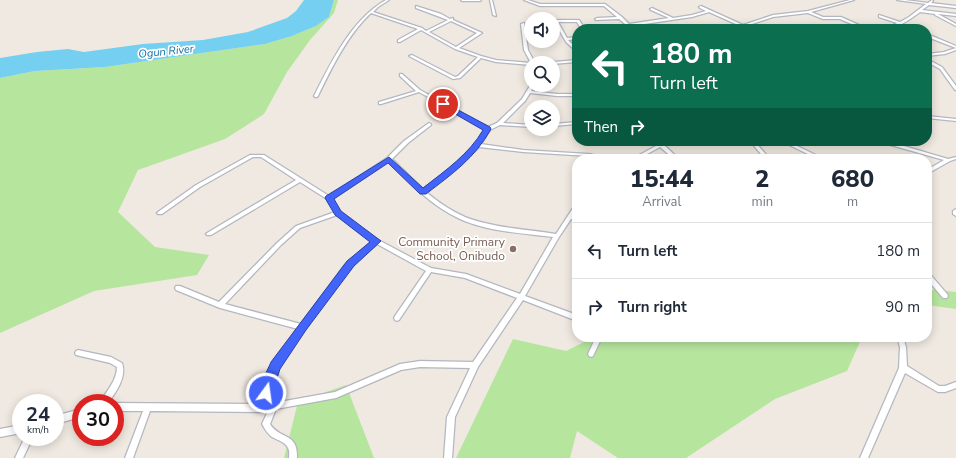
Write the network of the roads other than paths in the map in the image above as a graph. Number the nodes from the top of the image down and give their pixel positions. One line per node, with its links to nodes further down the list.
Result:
1 (388, 0): 19 (street)
2 (462, 0): 3 (street)
3 (480, 0)
4 (491, 0): 22 (street)
5 (525, 0): 12 (street)
6 (604, 0): 12 (street)
7 (853, 0): 20 (street)
8 (898, 0): 10 (street)
9 (934, 0): 11 (street)
10 (922, 1): 11 (street)
11 (930, 3): 15 (street); 18 (street)
12 (605, 5): 25 (street)
13 (417, 7): 28 (street)
14 (701, 7): 17 (street)
15 (956, 7)
16 (652, 9): 27 (street)
17 (708, 11): 27 (street); 34 (street)
18 (921, 11): 21 (street); 29 (street)
19 (370, 12): 38 (street); 60 (street)
20 (808, 12): 35 (street); 36 (street)
21 (934, 13): 23 (street); 37 (street)
22 (495, 15)
23 (956, 15)
24 (880, 16): 29 (street)
25 (621, 18): 26 (street); 32 (street)
26 (597, 19)
27 (674, 19): 33 (street)
28 (452, 20): 39 (street); 45 (street)
29 (900, 23)
30 (523, 24): 49 (street)
31 (580, 24): 42 (street)
32 (627, 24)
33 (636, 24)
34 (738, 24)
35 (749, 24)
36 (854, 24)
37 (956, 25)
38 (421, 30): 39 (street); 43 (street)
39 (426, 32): 45 (street)
40 (932, 37): 46 (street)
41 (572, 38): 42 (street)
42 (566, 39): 44 (street)
43 (400, 41)
44 (572, 46)
45 (456, 48): 50 (street)
46 (956, 48): 47 (street)
47 (932, 55)
48 (411, 56): 50 (street)
49 (529, 56)
50 (480, 57): 52 (street)
51 (572, 62): 53 (street)
52 (524, 63)
53 (560, 63)
54 (932, 63): 56 (street)
55 (401, 75): 57 (street)
56 (956, 89)
57 (419, 91): 61 (street); 69 (street)
58 (530, 92): 59 (street); 66 (street)
59 (572, 95)
60 (316, 96)
61 (380, 103)
62 (932, 118): 63 (street)
63 (956, 120)
64 (572, 123): 67 (street)
65 (429, 124): 84 (street)
66 (499, 124): 68 (street); 69 (street)
67 (560, 124)
68 (524, 126)
69 (488, 129): 70 (street)
70 (478, 145): 76 (street); 88 (street)
71 (659, 146): 77 (street)
72 (662, 146): 78 (street)
73 (756, 146): 79 (street)
74 (794, 146): 80 (street)
75 (899, 146): 81 (street)
76 (572, 154)
77 (644, 154)
78 (671, 154)
79 (764, 154)
80 (811, 154)
81 (927, 154)
82 (932, 155): 85 (street)
83 (956, 158): 85 (street)
84 (389, 159): 88 (street); 89 (street)
85 (948, 160): 86 (street)
86 (932, 169)
87 (299, 180): 89 (street); 90 (street); 95 (street)
88 (423, 192): 96 (street)
89 (329, 198): 91 (street)
90 (160, 213)
91 (338, 213): 97 (street); 103 (street)
92 (572, 213): 93 (street)
93 (569, 217): 94 (street); 96 (street)
94 (572, 218)
95 (209, 234)
96 (557, 236): 101 (street)
97 (376, 241): 98 (street); 106 (street)
98 (430, 270): 101 (street); 105 (street)
99 (932, 281): 102 (street)
100 (178, 288): 103 (street)
101 (522, 296): 104 (street); 111 (street)
102 (945, 296)
103 (220, 305): 106 (street)
104 (572, 316)
105 (397, 318)
106 (302, 327): 118 (street)
107 (597, 342): 110 (street)
108 (902, 342): 112 (street)
109 (78, 353): 114 (street)
110 (591, 354)
111 (475, 365): 115 (street); 125 (street)
112 (903, 368): 113 (street); 126 (street)
113 (956, 385)
114 (110, 394)
115 (274, 406): 118 (street); 124 (street)
116 (124, 407): 117 (street)
117 (148, 407): 118 (street); 123 (street)
118 (263, 408)
119 (12, 431): 120 (street)
120 (0, 433)
121 (25, 446): 122 (street)
122 (20, 458)
123 (129, 458)
124 (293, 458)
125 (448, 458)
126 (864, 458)

